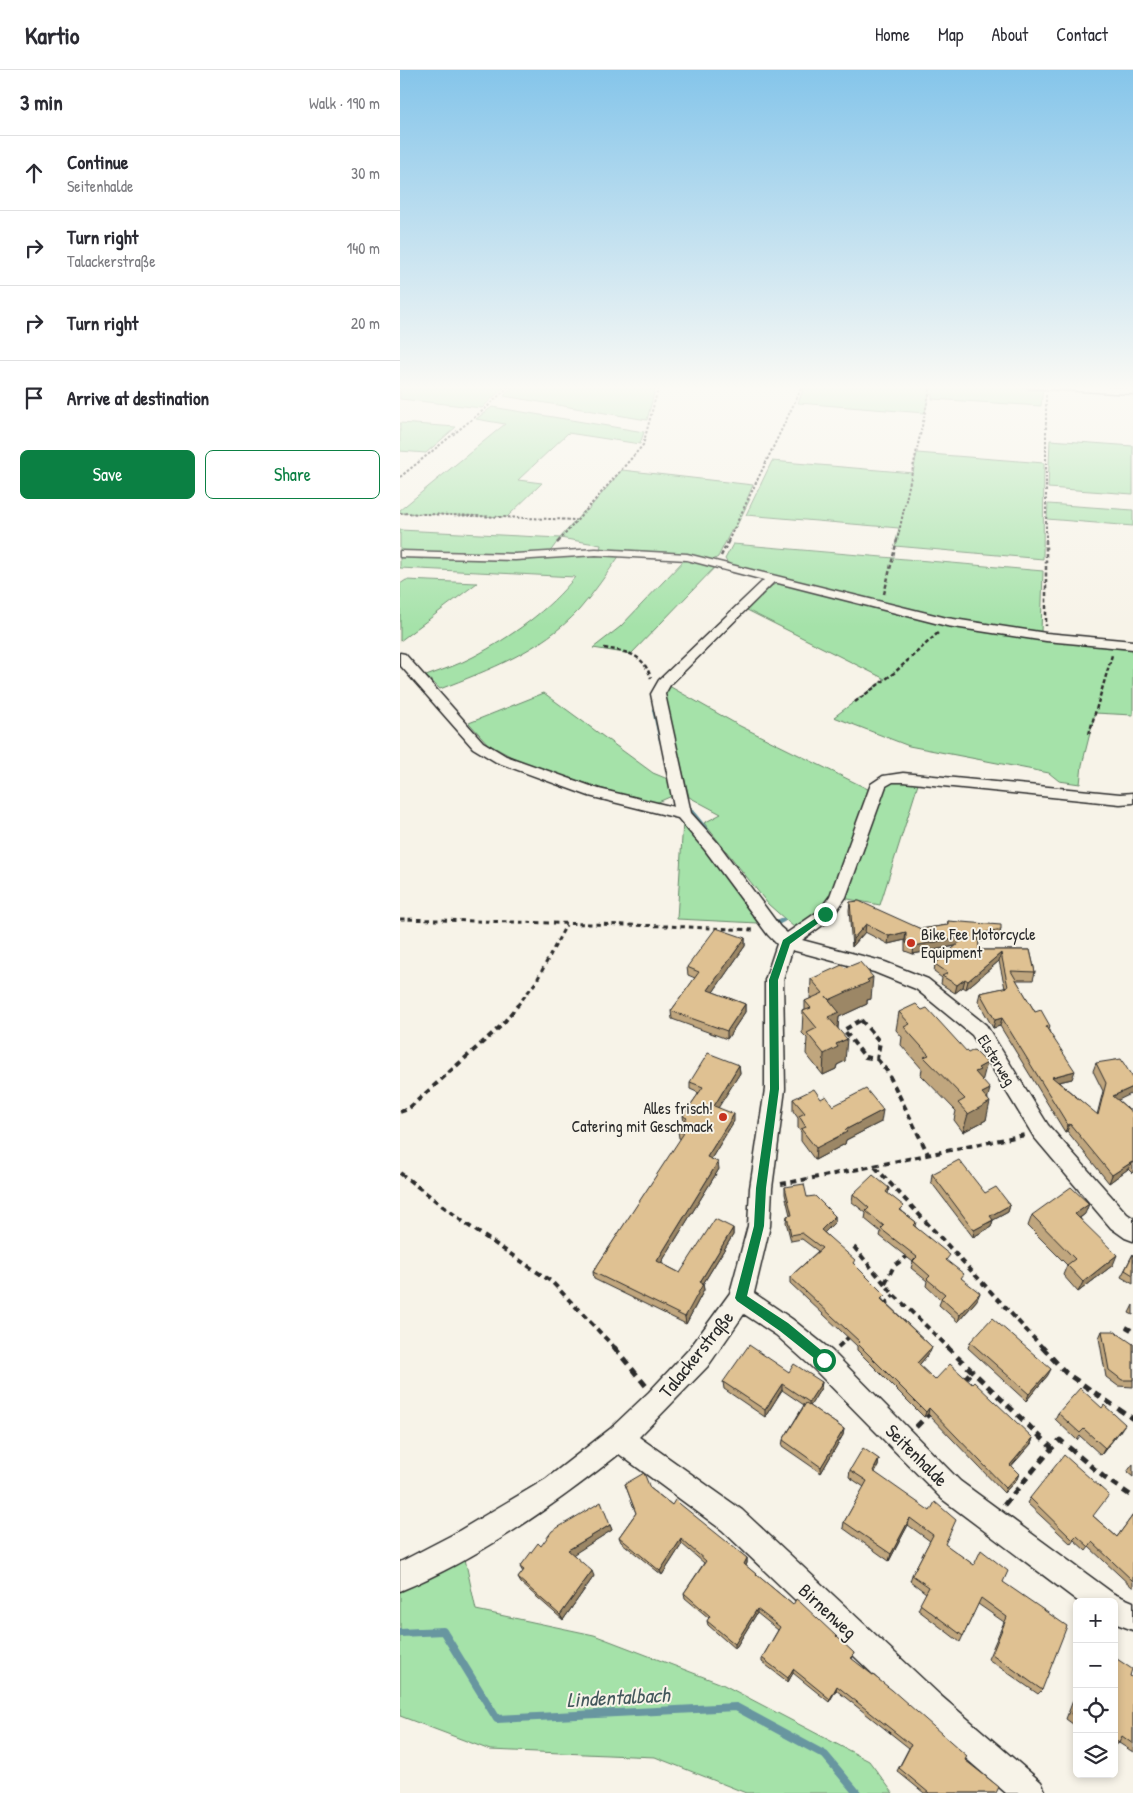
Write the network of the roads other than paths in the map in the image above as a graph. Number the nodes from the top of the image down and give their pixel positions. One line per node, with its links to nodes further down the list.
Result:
1 (400, 554): 2 (street)
2 (771, 579): 3 (street); 6 (street)
3 (1133, 645)
4 (400, 657): 6 (street)
5 (1133, 798): 7 (street)
6 (683, 814): 7 (street)
7 (780, 937): 8 (street, Elsterweg); 9 (street, Talackerstraße)
8 (1133, 1231)
9 (741, 1298): 10 (street, Talackerstraße); 12 (street, Seitenhalde)
10 (619, 1438): 11 (street, Talackerstraße); 15 (street, Birnenweg)
11 (400, 1577)
12 (1098, 1598)
13 (1118, 1610): 14 (street)
14 (1133, 1616)
15 (1030, 1793)

